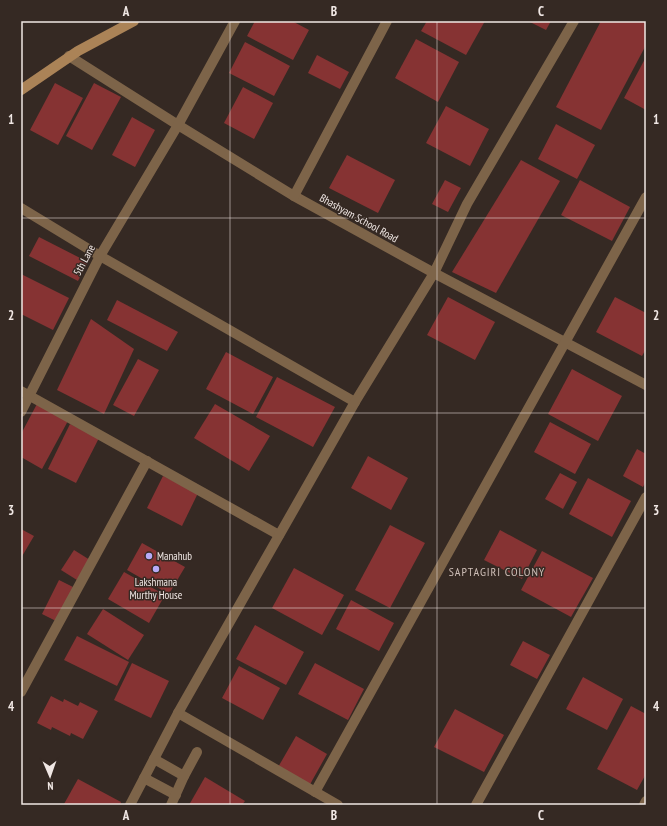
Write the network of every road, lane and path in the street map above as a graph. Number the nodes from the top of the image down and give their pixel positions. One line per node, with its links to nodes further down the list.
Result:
1 (134, 21): 5 (street)
2 (234, 21): 7 (street, 5th Lane)
3 (388, 21): 8 (street)
4 (574, 21): 12 (street)
5 (69, 56): 6 (street); 7 (street, Bhashyam School Road)
6 (21, 90)
7 (178, 125): 8 (street, Bhashyam School Road); 11 (street, 5th Lane)
8 (294, 196): 12 (street, Bhashyam School Road)
9 (646, 197): 13 (street)
10 (21, 208): 11 (street)
11 (100, 256): 15 (street, 5th Lane); 16 (street)
12 (434, 273): 13 (street, Bhashyam School Road); 16 (street)
13 (565, 342): 14 (street, Bhashyam School Road); 27 (street)
14 (646, 386)
15 (26, 393): 17 (street, 5th Lane); 18 (street)
16 (355, 402): 20 (street)
17 (21, 412)
18 (147, 461): 20 (street); 21 (street)
19 (646, 497): 33 (street)
20 (279, 535): 22 (street)
21 (21, 692)
22 (178, 713): 24 (street); 27 (street)
23 (197, 752): 25 (street)
24 (154, 759): 25 (street); 26 (street)
25 (184, 776): 28 (street)
26 (144, 778): 28 (street); 30 (street)
27 (315, 792): 32 (street)
28 (176, 795): 31 (street)
29 (646, 801): 34 (street)
30 (130, 805)
31 (172, 805)
32 (338, 805)
33 (476, 805)
34 (644, 805)

